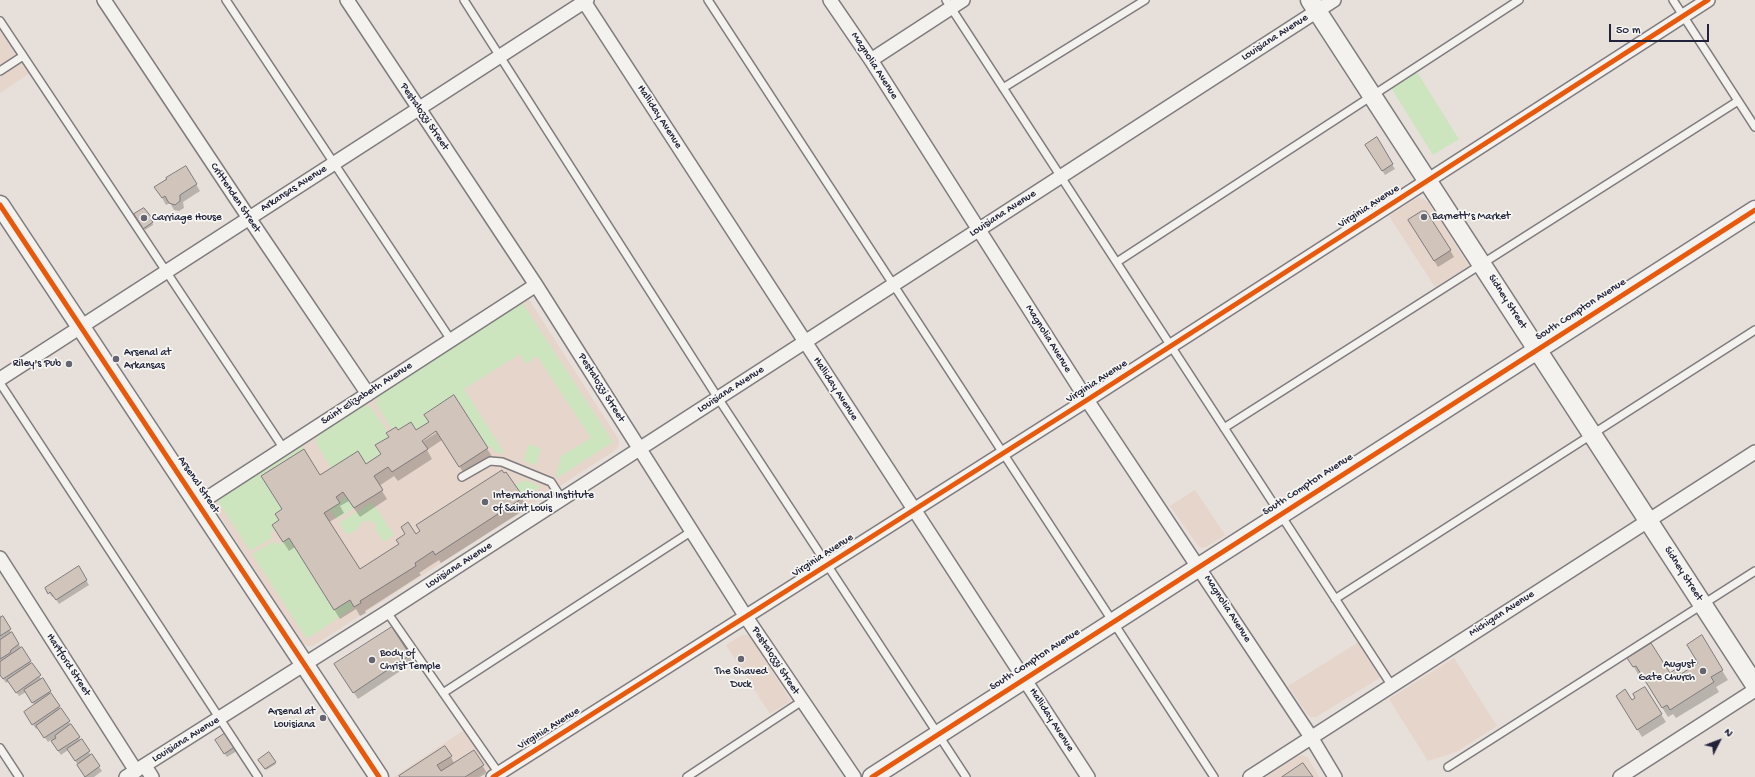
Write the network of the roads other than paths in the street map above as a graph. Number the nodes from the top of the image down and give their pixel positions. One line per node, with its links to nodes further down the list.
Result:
1 (104, 0): 32 (street, Crittenden Street)
2 (226, 0): 27 (lane)
3 (347, 0): 25 (street, Pestalozzi Street)
4 (464, 0): 19 (lane)
5 (708, 0): 38 (lane)
6 (830, 0): 20 (street, Magnolia Avenue)
7 (963, 0): 14 (street)
8 (1144, 0): 22 (lane)
9 (1334, 0): 15 (street, Louisiana Avenue)
10 (1519, 0): 23 (lane)
11 (1673, 0): 16 (lane)
12 (1708, 0): 16 (street, Virginia Avenue)
13 (585, 1): 19 (street, Arkansas Avenue); 42 (street, Halliday Avenue)
14 (949, 4): 20 (street); 22 (lane)
15 (1314, 5): 23 (main road, Sidney Street); 28 (street, Louisiana Avenue)
16 (1683, 16): 24 (lane); 29 (street, Virginia Avenue)
17 (1, 26): 18 (lane)
18 (23, 56): 21 (lane); 36 (lane)
19 (501, 56): 25 (street, Arkansas Avenue); 48 (lane)
20 (871, 60): 33 (street, Magnolia Avenue)
21 (0, 71)
22 (1003, 88): 28 (lane)
23 (1372, 95): 29 (main road, Sidney Street); 34 (lane)
24 (1738, 101): 26 (lane); 35 (lane)
25 (419, 109): 27 (street, Arkansas Avenue); 37 (street, Pestalozzi Street)
26 (1755, 127)
27 (334, 164): 32 (street, Arkansas Avenue); 41 (lane)
28 (1061, 176): 33 (street, Louisiana Avenue); 34 (lane)
29 (1428, 181): 35 (main road, Sidney Street); 43 (street, Virginia Avenue)
30 (0, 205): 39 (main road, Arsenal Street)
31 (1755, 210): 44 (main road, South Compton Avenue)
32 (249, 218): 36 (street, Arkansas Avenue); 47 (street, Crittenden Street)
33 (979, 230): 38 (street, Louisiana Avenue); 49 (street, Magnolia Avenue)
34 (1117, 262): 43 (lane)
35 (1482, 264): 44 (main road, Sidney Street); 50 (lane)
36 (166, 272): 39 (street, Arkansas Avenue); 52 (lane)
37 (536, 285): 41 (street, Saint Elizabeth Avenue); 53 (street, Pestalozzi Street)
38 (894, 285): 42 (street, Louisiana Avenue); 55 (lane)
39 (81, 328): 45 (street, Arkansas Avenue); 58 (main road, Arsenal Street)
40 (1755, 330): 51 (lane)
41 (451, 340): 47 (street, Saint Elizabeth Avenue)
42 (805, 342): 48 (street, Louisiana Avenue); 59 (street, Halliday Avenue)
43 (1171, 346): 49 (street, Virginia Avenue); 50 (lane)
44 (1537, 350): 51 (main road, Sidney Street); 60 (main road, South Compton Avenue)
45 (0, 379)
46 (0, 383): 79 (lane)
47 (368, 394): 52 (street, Saint Elizabeth Avenue)
48 (718, 398): 53 (street, Louisiana Avenue); 64 (lane)
49 (1087, 400): 55 (street, Virginia Avenue); 65 (street, Magnolia Avenue)
50 (1224, 428): 60 (lane)
51 (1592, 434): 61 (main road, Sidney Street); 67 (lane)
52 (284, 449): 58 (street, Saint Elizabeth Avenue)
53 (639, 449): 57 (street, Louisiana Avenue); 62 (street, Pestalozzi Street)
54 (1755, 452): 61 (street, Michigan Avenue)
55 (1003, 454): 59 (street, Virginia Avenue); 71 (lane)
56 (462, 477): 57 (lane)
57 (562, 499): 69 (street, Louisiana Avenue)
58 (198, 504): 72 (main road, Arsenal Street)
59 (914, 510): 64 (street, Virginia Avenue); 73 (street, Halliday Avenue)
60 (1280, 515): 65 (main road, South Compton Avenue); 67 (lane)
61 (1648, 521): 68 (main road, Sidney Street); 75 (street, Michigan Avenue)
62 (692, 531): 70 (street, Pestalozzi Street); 77 (lane)
63 (0, 558): 84 (street, Hartford Street)
64 (827, 566): 70 (street, Virginia Avenue); 80 (lane)
65 (1199, 567): 71 (main road, South Compton Avenue); 81 (street, Magnolia Avenue)
66 (1755, 571): 68 (lane)
67 (1336, 599): 75 (lane)
68 (1703, 604): 74 (main road, Sidney Street); 83 (lane)
69 (387, 612): 72 (street, Louisiana Avenue); 77 (lane)
70 (746, 617): 78 (street, Pestalozzi Street); 85 (street, Virginia Avenue)
71 (1113, 622): 73 (main road, South Compton Avenue); 95 (lane)
72 (304, 664): 79 (street, Louisiana Avenue); 89 (main road, Arsenal Street)
73 (1024, 679): 80 (main road, South Compton Avenue); 94 (street, Halliday Avenue)
74 (1755, 685)
75 (1392, 686): 81 (street, Michigan Avenue)
76 (1755, 690): 98 (street)
77 (443, 693): 85 (lane)
78 (802, 701): 90 (lane); 91 (street, Pestalozzi Street)
79 (219, 719): 84 (street, Louisiana Avenue); 88 (lane)
80 (938, 734): 92 (main road, South Compton Avenue); 93 (lane)
81 (1311, 737): 96 (street, Michigan Avenue); 97 (street, Magnolia Avenue)
82 (0, 748): 86 (lane)
83 (1448, 767)
84 (136, 771): 87 (street, Hartford Street)
85 (497, 776)
86 (19, 777)
87 (152, 777)
88 (258, 777)
89 (379, 777)
90 (687, 777)
91 (854, 777)
92 (872, 777)
93 (966, 777)
94 (1088, 777)
95 (1214, 777)
96 (1250, 777)
97 (1335, 777)
98 (1620, 777)

